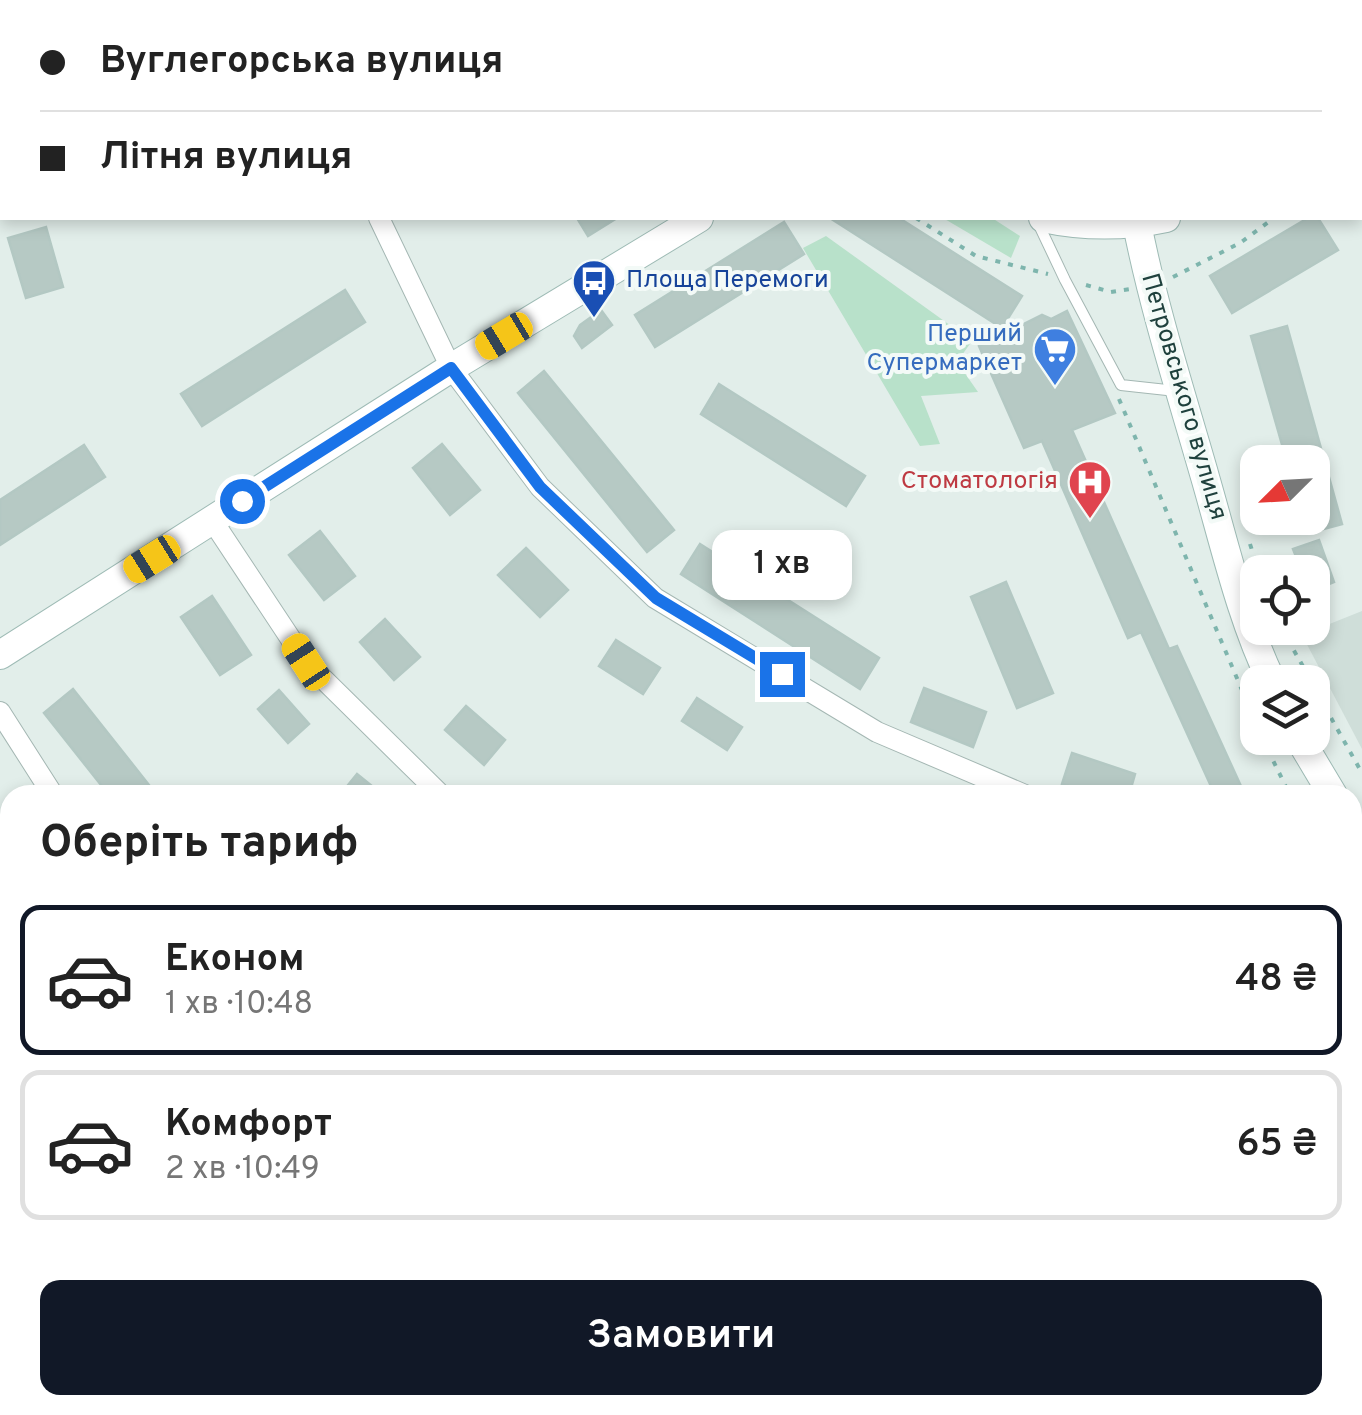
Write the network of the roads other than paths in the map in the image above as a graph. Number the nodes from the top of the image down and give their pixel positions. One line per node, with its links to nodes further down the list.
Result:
1 (380, 220): 7 (street)
2 (696, 220): 7 (main road)
3 (1041, 220): 8 (lane)
4 (1050, 220): 6 (main road)
5 (1156, 220): 6 (main road)
6 (1137, 224): 8 (main road, Петровського вулиця)
7 (451, 368): 9 (main road); 16 (street)
8 (1180, 392): 11 (main road, Петровського вулиця)
9 (212, 520): 10 (main road); 15 (street)
10 (0, 656)
11 (1264, 665)
12 (0, 712): 14 (street)
13 (1309, 755): 17 (main road)
14 (46, 785)
15 (431, 785)
16 (1002, 785)
17 (1326, 785)

